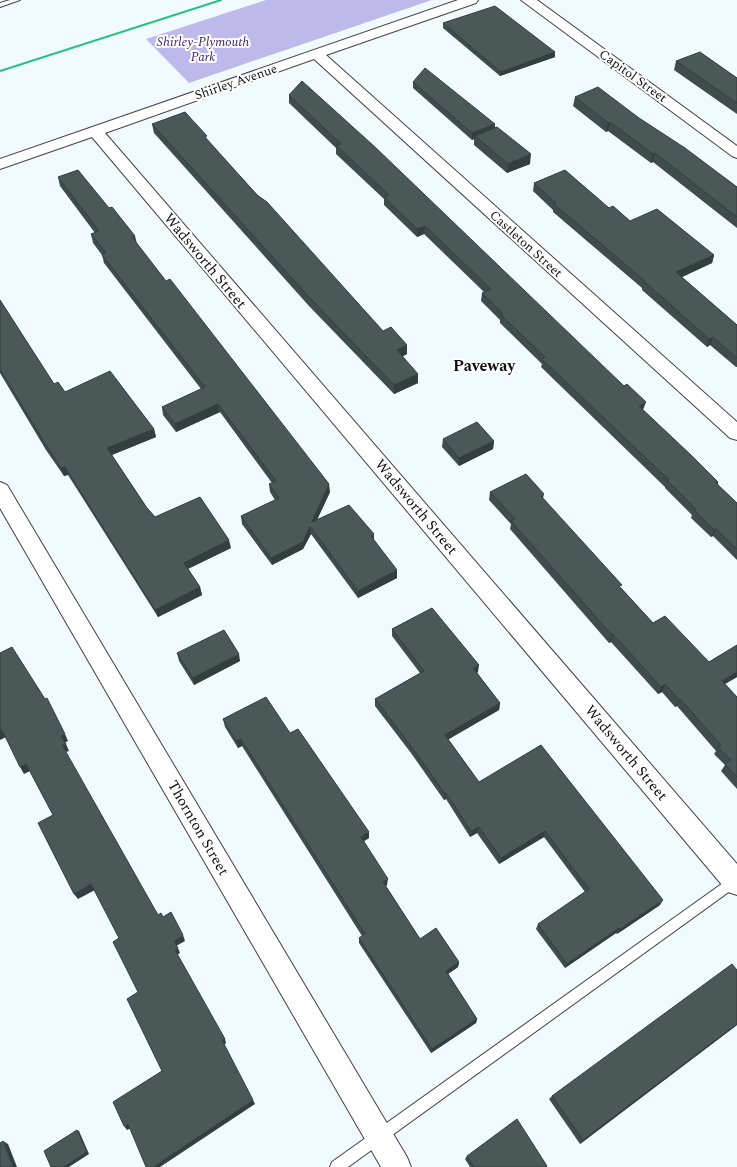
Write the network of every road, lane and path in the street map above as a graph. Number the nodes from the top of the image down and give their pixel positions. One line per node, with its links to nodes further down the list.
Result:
1 (17, 0): 4 (lane)
2 (471, 0): 5 (street, Shirley Avenue)
3 (528, 0): 7 (street, Capitol Street)
4 (0, 5)
5 (316, 54): 6 (street, Shirley Avenue); 9 (street, Castleton Street)
6 (95, 131): 8 (street, Shirley Avenue); 11 (street, Wadsworth Street)
7 (737, 153)
8 (0, 164)
9 (737, 433)
10 (0, 490): 12 (street, Thornton Street)
11 (736, 881): 12 (lane)
12 (380, 1138): 13 (lane); 14 (street, Thornton Street)
13 (337, 1167)
14 (397, 1167)

